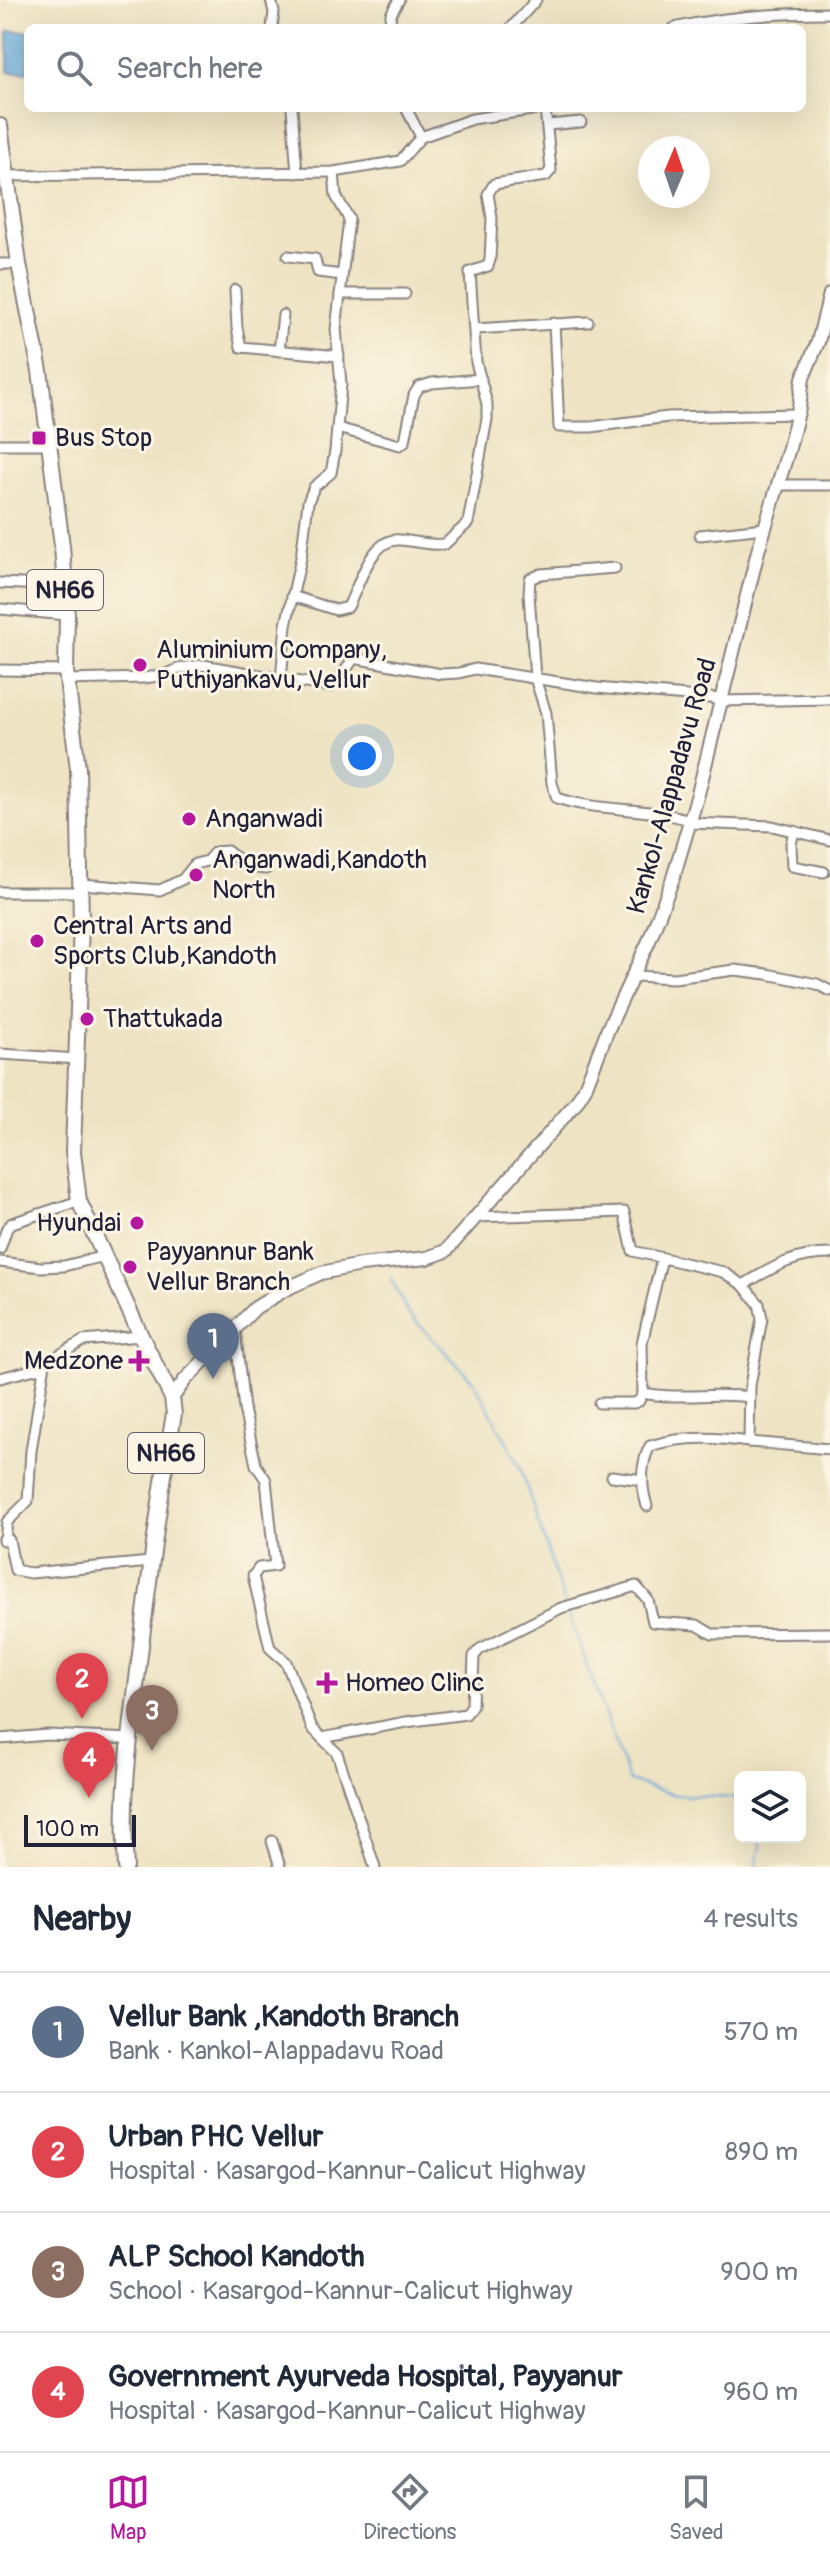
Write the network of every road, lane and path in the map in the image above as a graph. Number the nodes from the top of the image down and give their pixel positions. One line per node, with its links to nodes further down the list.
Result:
1 (271, 0): 5 (street)
2 (399, 0): 6 (street)
3 (536, 0): 7 (street)
4 (830, 13): 8 (street)
5 (272, 24)
6 (390, 24)
7 (515, 24)
8 (692, 24)
9 (292, 112): 18 (street)
10 (408, 112): 16 (street)
11 (518, 112): 16 (street)
12 (546, 112): 14 (street)
13 (581, 122): 14 (street)
14 (548, 125): 31 (street)
15 (0, 126): 19 (highway, NH66)
16 (421, 137): 17 (street)
17 (334, 172): 18 (street); 23 (street)
18 (297, 173): 19 (street)
19 (4, 176): 22 (highway, NH66)
20 (288, 256): 23 (street)
21 (0, 264): 22 (street)
22 (19, 264): 38 (highway, NH66)
23 (342, 275): 25 (street)
24 (235, 290): 32 (street)
25 (340, 294): 26 (street); 33 (street)
26 (405, 294)
27 (830, 294): 35 (main road, Kankol-Alappadavu Road)
28 (283, 315): 32 (street)
29 (588, 322): 30 (street)
30 (554, 323): 31 (street); 35 (street)
31 (475, 329): 34 (street)
32 (279, 351): 33 (street)
33 (339, 356): 36 (street)
34 (481, 379): 36 (street); 46 (street)
35 (797, 414): 39 (main road, Kankol-Alappadavu Road)
36 (337, 428): 46 (street)
37 (0, 444): 38 (street)
38 (49, 444): 45 (highway, NH66)
39 (777, 485): 40 (street); 41 (main road, Kankol-Alappadavu Road)
40 (830, 485)
41 (764, 528): 42 (street); 54 (main road, Kankol-Alappadavu Road)
42 (700, 535)
43 (615, 568): 51 (street)
44 (0, 583): 45 (street)
45 (64, 586): 48 (highway, NH66)
46 (292, 596): 52 (street)
47 (0, 609): 48 (street)
48 (67, 615): 50 (highway, NH66)
49 (0, 670): 50 (street)
50 (66, 675): 52 (street); 60 (highway, NH66)
51 (535, 678): 52 (street); 54 (street); 55 (street)
52 (281, 679)
53 (830, 699): 54 (street)
54 (720, 700): 55 (main road, Kankol-Alappadavu Road)
55 (690, 822): 56 (street); 62 (main road, Kankol-Alappadavu Road)
56 (794, 831): 57 (street); 59 (street)
57 (830, 840)
58 (266, 869): 60 (street)
59 (824, 872)
60 (81, 888): 61 (street); 65 (highway, NH66)
61 (0, 892)
62 (634, 976): 63 (street); 67 (main road, Kankol-Alappadavu Road)
63 (830, 991)
64 (0, 1054): 65 (street)
65 (78, 1059): 66 (highway, NH66)
66 (79, 1201): 68 (street); 70 (highway, NH66)
67 (476, 1217): 71 (street); 74 (main road, Kankol-Alappadavu Road)
68 (0, 1249)
69 (830, 1254): 73 (street)
70 (104, 1256): 72 (street); 75 (highway, NH66)
71 (662, 1258): 73 (street); 78 (street)
72 (0, 1262)
73 (743, 1285): 79 (street)
74 (235, 1329): 80 (main road, Kankol-Alappadavu Road); 90 (street)
75 (141, 1336): 76 (street); 80 (highway, NH66)
76 (45, 1363): 77 (street); 87 (street)
77 (0, 1378)
78 (643, 1393): 79 (street); 81 (street)
79 (750, 1397): 82 (street)
80 (172, 1398): 88 (highway, NH66)
81 (599, 1403)
82 (749, 1442): 83 (street); 85 (street)
83 (830, 1449)
84 (612, 1476): 85 (street)
85 (643, 1480): 86 (street)
86 (647, 1506)
87 (2, 1540): 88 (street)
88 (151, 1562): 92 (highway, NH66)
89 (830, 1633): 90 (street)
90 (322, 1738): 96 (street)
91 (0, 1739): 92 (street)
92 (130, 1739): 94 (highway, NH66)
93 (272, 1841): 95 (street)
94 (126, 1867)
95 (280, 1867)
96 (375, 1867)

